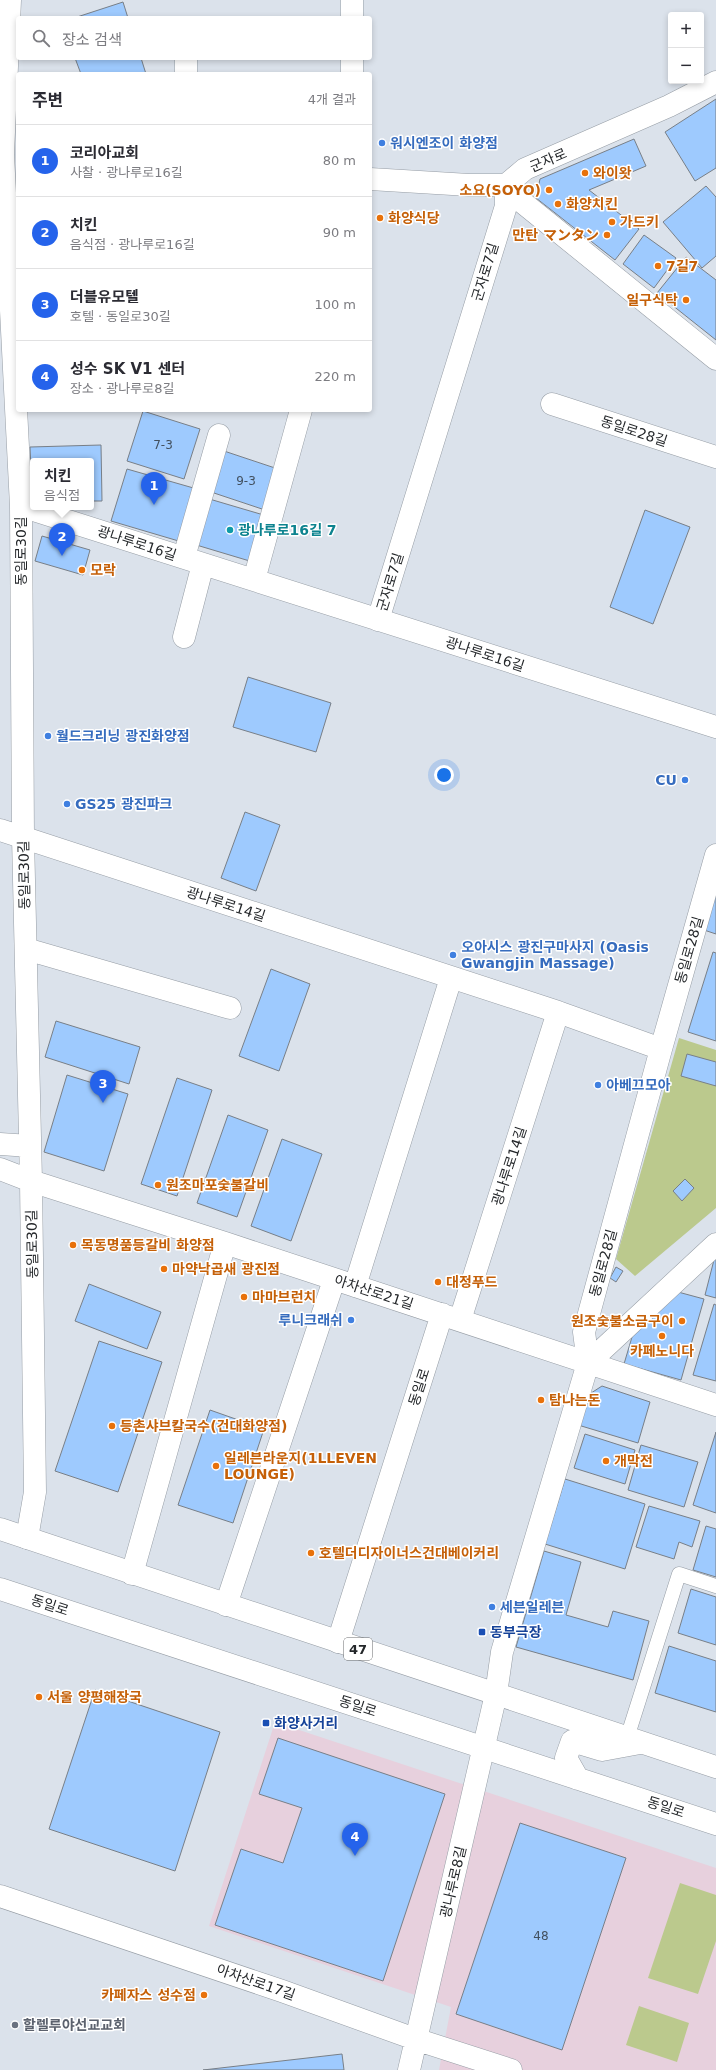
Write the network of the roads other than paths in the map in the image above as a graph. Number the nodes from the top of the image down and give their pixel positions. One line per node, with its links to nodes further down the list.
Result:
1 (10, 0): 7 (street, 동일로30길)
2 (186, 60): 4 (street)
3 (352, 60): 5 (street)
4 (186, 72)
5 (352, 72)
6 (716, 82): 9 (street, 군자로)
7 (7, 154): 11 (street, 동일로30길)
8 (372, 179): 9 (street)
9 (506, 185): 10 (street); 22 (street, 군자로7길)
10 (716, 359)
11 (16, 380)
12 (552, 404): 16 (street, 동일로28길)
13 (17, 412): 17 (street, 동일로30길)
14 (300, 412): 21 (street)
15 (219, 435): 20 (street, 광나루로16길)
16 (716, 457)
17 (21, 506): 18 (street, 광나루로16길); 26 (street, 동일로30길)
18 (30, 509)
19 (34, 510): 20 (street, 광나루로16길)
20 (194, 561): 21 (street, 광나루로16길); 23 (street, 광나루로16길)
21 (254, 580): 22 (street, 광나루로16길)
22 (378, 620): 24 (street, 광나루로16길)
23 (184, 637)
24 (716, 727)
25 (0, 830): 26 (street, 광나루로14길)
26 (23, 837): 28 (street, 동일로30길); 29 (street, 광나루로14길)
27 (716, 855): 32 (street, 동일로28길)
28 (26, 949): 30 (street); 34 (street, 동일로30길)
29 (451, 978): 31 (street, 광나루로14길); 40 (street)
30 (230, 1008)
31 (558, 1012): 32 (street, 광나루로14길); 41 (street, 광나루로14길)
32 (661, 1049): 42 (street, 동일로28길)
33 (0, 1144): 34 (street)
34 (30, 1146): 36 (street, 동일로30길)
35 (0, 1169): 36 (street, 아차산로21길)
36 (31, 1182): 37 (street, 아차산로21길); 45 (street, 동일로30길)
37 (224, 1243): 39 (street, 아차산로21길); 46 (street)
38 (716, 1244): 42 (street)
39 (334, 1280): 40 (street, 아차산로21길); 49 (street)
40 (355, 1286): 41 (street, 아차산로21길)
41 (451, 1317): 42 (street, 아차산로21길); 50 (street, 동일로)
42 (588, 1363): 43 (street, 아차산로21길); 51 (street, 동일로28길)
43 (716, 1405)
44 (0, 1529): 45 (street, 47)
45 (27, 1538): 46 (street, 47)
46 (132, 1574): 49 (street, 47)
47 (716, 1586): 52 (lane)
48 (0, 1589): 53 (street, 동일로)
49 (226, 1605): 50 (street, 47)
50 (338, 1642): 51 (street, 47)
51 (496, 1694): 52 (street, 47); 53 (street, 광나루로8길)
52 (634, 1740): 54 (street, 47); 55 (street)
53 (483, 1748): 55 (street, 동일로); 58 (street, 광나루로8길)
54 (716, 1767)
55 (578, 1779): 56 (street, 동일로)
56 (716, 1824)
57 (0, 1896): 58 (street, 아차산로17길)
58 (416, 2040): 59 (street, 광나루로8길); 60 (street, 아차산로17길)
59 (409, 2070)
60 (511, 2070)

